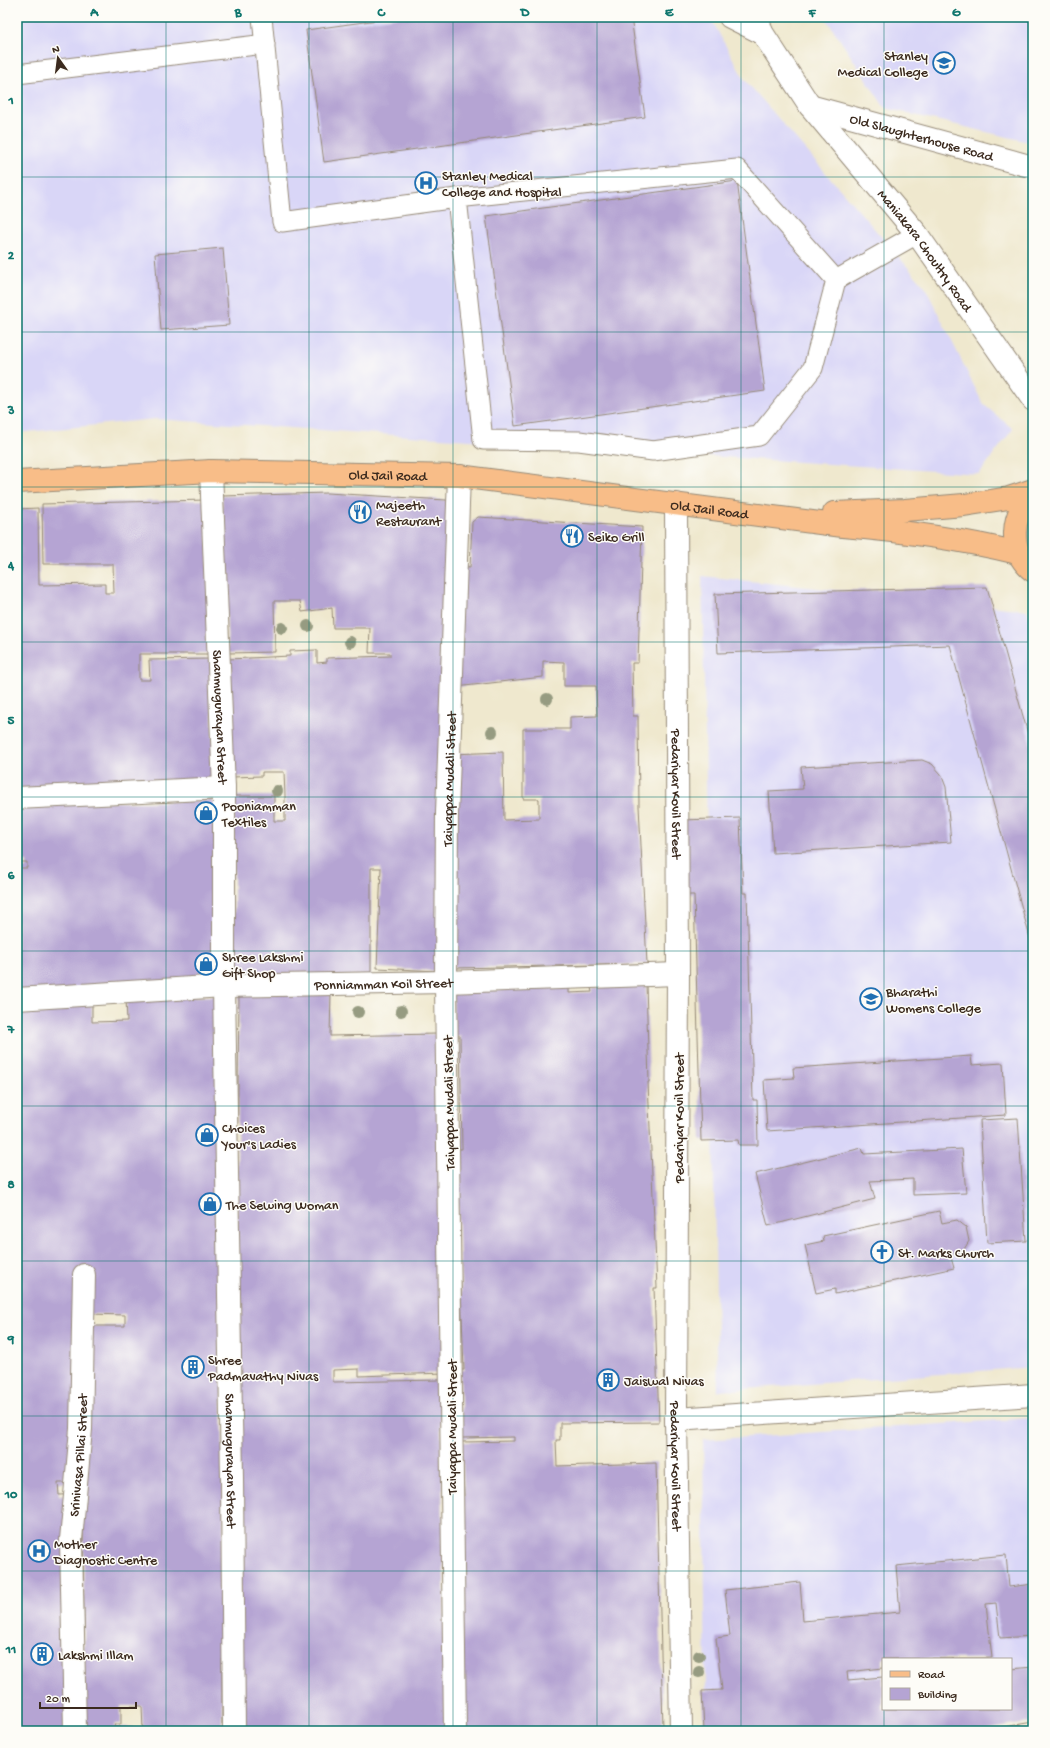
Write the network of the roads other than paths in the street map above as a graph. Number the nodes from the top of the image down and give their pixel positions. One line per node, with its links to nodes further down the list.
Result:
1 (262, 17): 4 (lane)
2 (730, 17): 3 (street)
3 (757, 22): 6 (street, Maniakara Choultry Road)
4 (264, 44): 5 (lane); 8 (lane)
5 (17, 74)
6 (810, 106): 7 (street, Old Slaughterhouse Road); 9 (street, Maniakara Choultry Road)
7 (1033, 167)
8 (457, 198): 10 (lane); 10 (lane)
9 (917, 234): 10 (lane); 11 (street, Maniakara Choultry Road)
10 (836, 280)
11 (1033, 400)
12 (211, 471): 13 (main road, Old Jail Road); 14 (main road, Old Jail Road); 21 (street, Shanmugurayan Street)
13 (459, 476): 17 (main road, Old Jail Road); 24 (street, Taiyappa Mudali Street)
14 (17, 482)
15 (1033, 490): 18 (main road, Old Jail Road)
16 (1033, 493): 19 (main road)
17 (676, 504): 18 (main road, Old Jail Road); 23 (street, Pedariyar Kovil Street)
18 (757, 514): 19 (main road, Old Jail Road)
19 (1018, 553): 20 (main road)
20 (1033, 571)
21 (224, 788): 22 (street); 25 (street, Shanmugurayan Street)
22 (17, 798)
23 (678, 974): 24 (street, Ponniamman Koil Street); 29 (street, Pedariyar Kovil Street)
24 (446, 982): 25 (street, Ponniamman Koil Street); 32 (street, Taiyappa Mudali Street)
25 (224, 986): 26 (street, Ponniamman Koil Street); 31 (street, Shanmugurayan Street)
26 (17, 999)
27 (84, 1275): 30 (street, Srinivasa Pillai Street)
28 (1033, 1395): 29 (street)
29 (676, 1420): 33 (street, Pedariyar Kovil Street)
30 (75, 1731)
31 (234, 1731)
32 (455, 1731)
33 (681, 1731)

